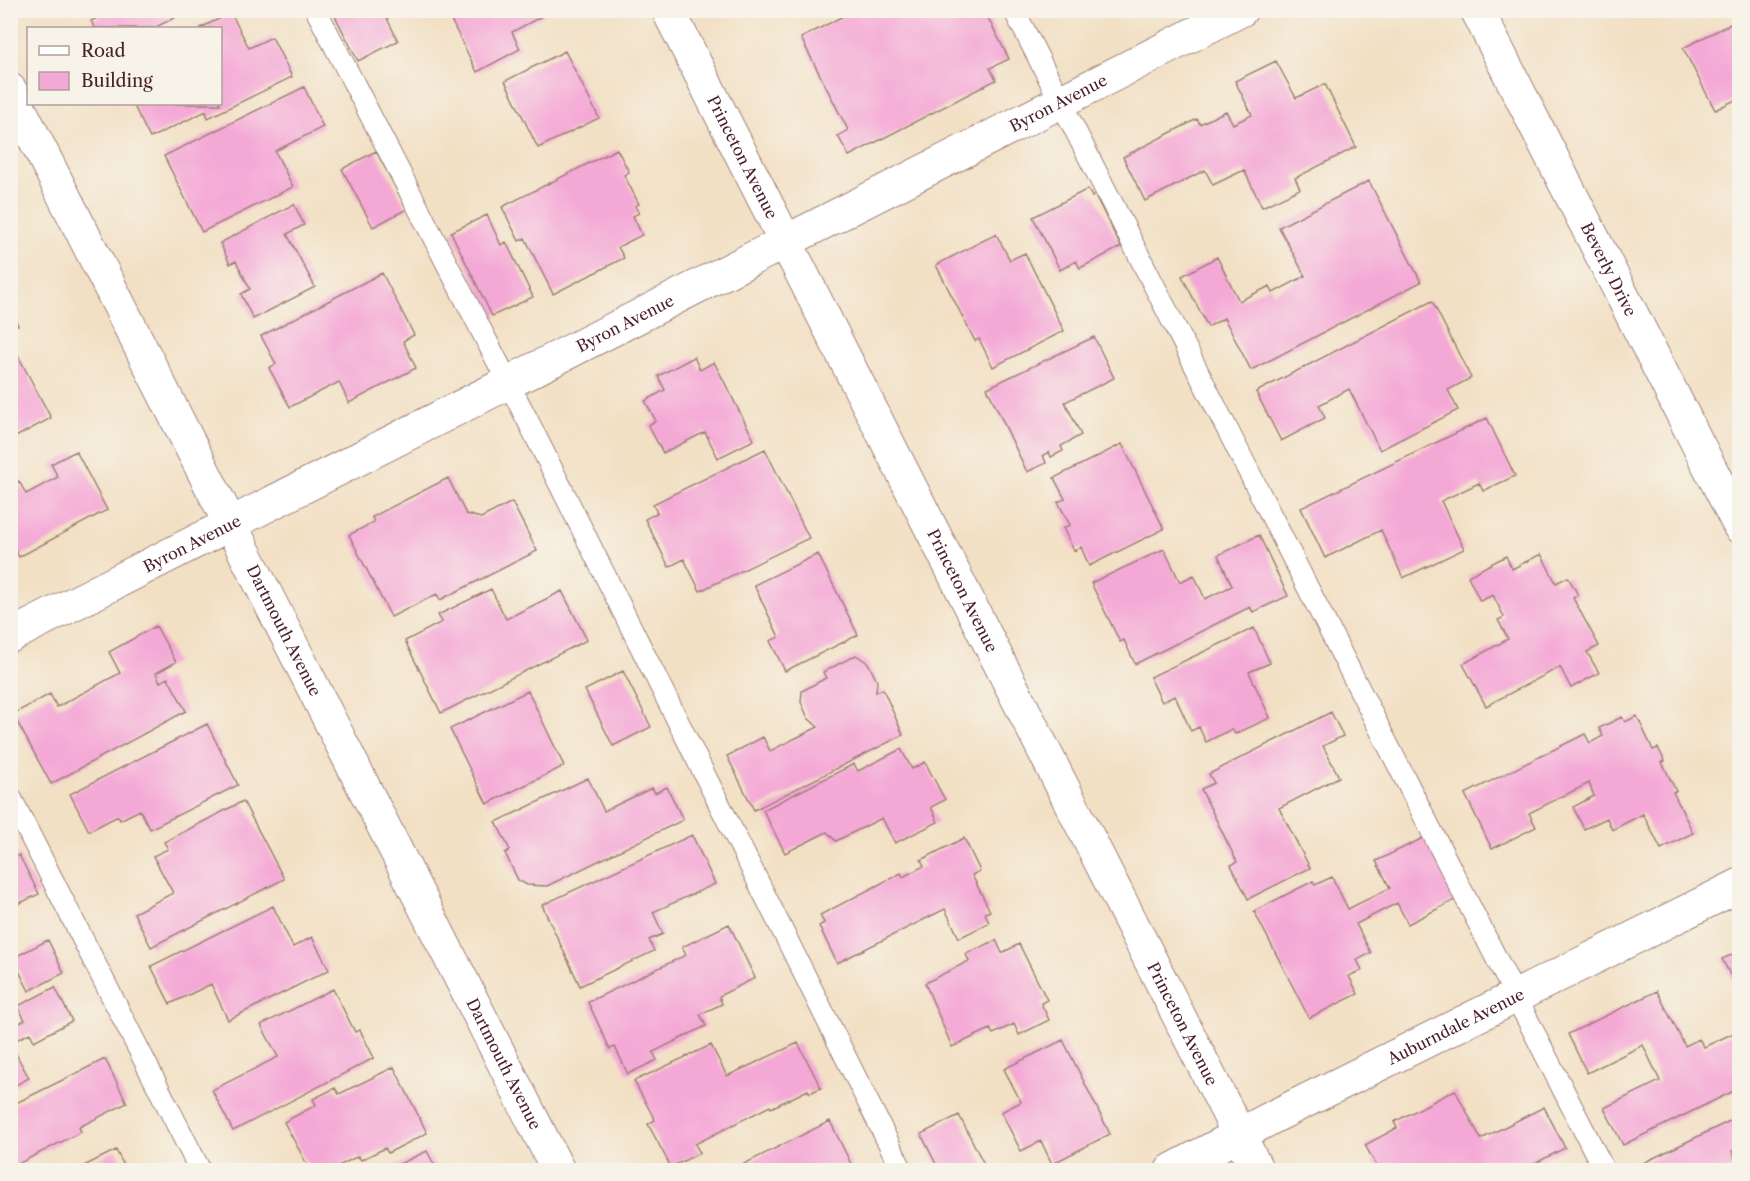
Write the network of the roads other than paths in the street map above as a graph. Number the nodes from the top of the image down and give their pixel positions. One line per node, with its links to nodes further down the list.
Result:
1 (316, 10): 9 (lane)
2 (668, 10): 8 (street, Princeton Avenue)
3 (1014, 10): 7 (lane)
4 (1241, 10): 7 (street, Byron Avenue)
5 (1477, 10): 11 (street, Beverly Drive)
6 (10, 90): 10 (street, Dartmouth Avenue)
7 (1060, 102): 8 (street, Byron Avenue); 15 (lane)
8 (785, 242): 9 (street, Byron Avenue); 16 (street, Princeton Avenue)
9 (507, 383): 10 (street, Byron Avenue); 19 (lane)
10 (230, 524): 12 (street, Byron Avenue); 18 (street, Dartmouth Avenue)
11 (1740, 527)
12 (10, 636)
13 (10, 796): 17 (lane)
14 (1740, 885): 15 (street, Auburndale Avenue)
15 (1516, 996): 16 (street, Auburndale Avenue); 22 (lane)
16 (1239, 1135): 20 (street, Auburndale Avenue); 21 (street, Princeton Avenue)
17 (200, 1170)
18 (558, 1170)
19 (902, 1170)
20 (1172, 1170)
21 (1257, 1170)
22 (1604, 1170)

